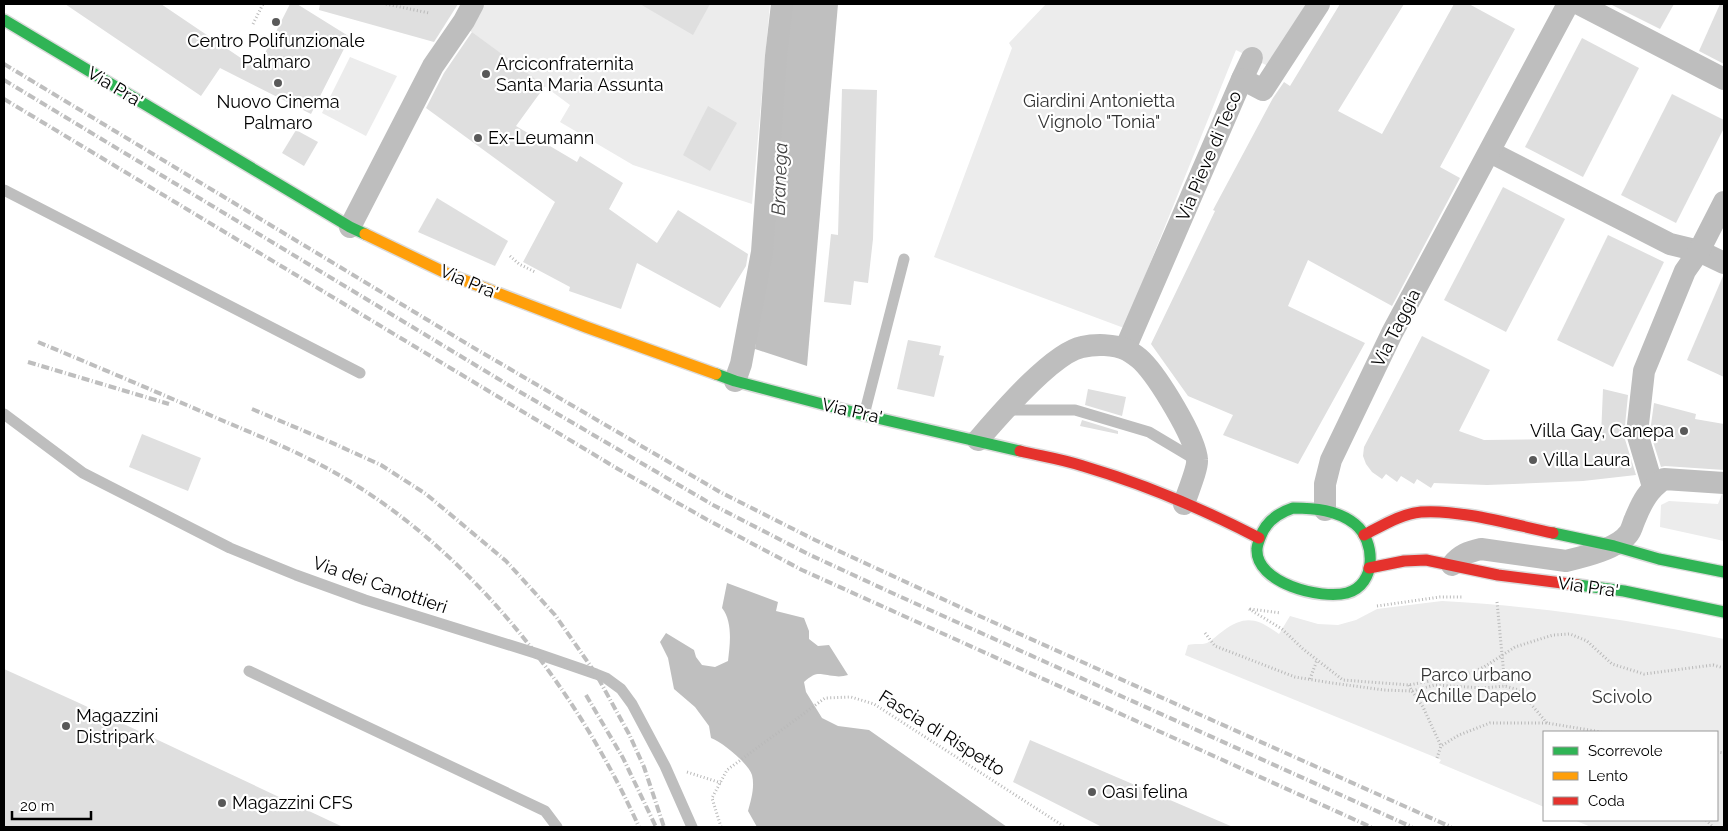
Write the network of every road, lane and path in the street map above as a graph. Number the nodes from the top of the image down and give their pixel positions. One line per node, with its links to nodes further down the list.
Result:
1 (263, 4): 10 (path)
2 (386, 4): 8 (path)
3 (782, 4): 25 (street)
4 (1319, 4): 12 (street, Via Pieve di Teco)
5 (1568, 4): 14 (street, Via Taggia)
6 (1579, 4): 13 (street)
7 (468, 12): 17 (street)
8 (430, 14)
9 (4, 20): 17 (main road, Via Pra')
10 (253, 24)
11 (1252, 58): 12 (street)
12 (1242, 79): 23 (street, Via Pieve di Teco)
13 (1724, 79)
14 (1490, 152): 18 (street); 34 (street, Via Taggia)
15 (4, 190): 24 (lane)
16 (1724, 202): 18 (street)
17 (350, 227): 25 (main road, Via Pra')
18 (1699, 251): 21 (street); 32 (street)
19 (510, 256): 22 (path)
20 (904, 259): 28 (lane)
21 (1724, 263)
22 (535, 272)
23 (1125, 349): 26 (street); 30 (street)
24 (360, 374)
25 (740, 382): 28 (main road, Via Pra')
26 (1004, 410): 29 (street); 30 (lane)
27 (4, 414): 60 (lane, Via dei Canottieri)
28 (864, 415): 29 (main road, Via Pra')
29 (978, 440): 33 (main road, Via Pra')
30 (1198, 461): 33 (street)
31 (1724, 483): 32 (street)
32 (1653, 487): 37 (street)
33 (1184, 504): 36 (main road, Via Pra')
34 (1325, 510): 35 (main road); 36 (main road)
35 (1364, 535): 38 (main road); 40 (main road)
36 (1259, 538): 40 (main road)
37 (1622, 540): 38 (street); 39 (street, Via Pra'); 41 (main road)
38 (1591, 542)
39 (1452, 565): 40 (main road, Via Pra'); 45 (main road, Via Pra')
40 (1369, 568)
41 (1724, 572)
42 (1470, 597): 44 (path)
43 (1498, 600): 48 (path)
44 (1370, 610)
45 (1724, 612)
46 (1283, 613): 49 (path)
47 (1205, 633): 52 (path)
48 (1502, 654): 50 (path); 53 (path); 54 (path)
49 (1317, 660): 52 (path); 53 (path)
50 (1724, 668)
51 (249, 671): 62 (lane)
52 (1310, 680): 55 (path)
53 (1409, 685): 55 (path)
54 (1505, 686): 55 (path); 56 (path)
55 (1412, 691): 58 (path)
56 (1547, 724): 57 (path); 58 (path)
57 (1593, 731)
58 (1440, 746): 59 (path)
59 (1437, 758)
60 (665, 766): 61 (path); 63 (lane, Via dei Canottieri)
61 (721, 783): 64 (path); 65 (path, Fascia di Rispetto)
62 (557, 827)
63 (692, 827)
64 (721, 827)
65 (1065, 827)

